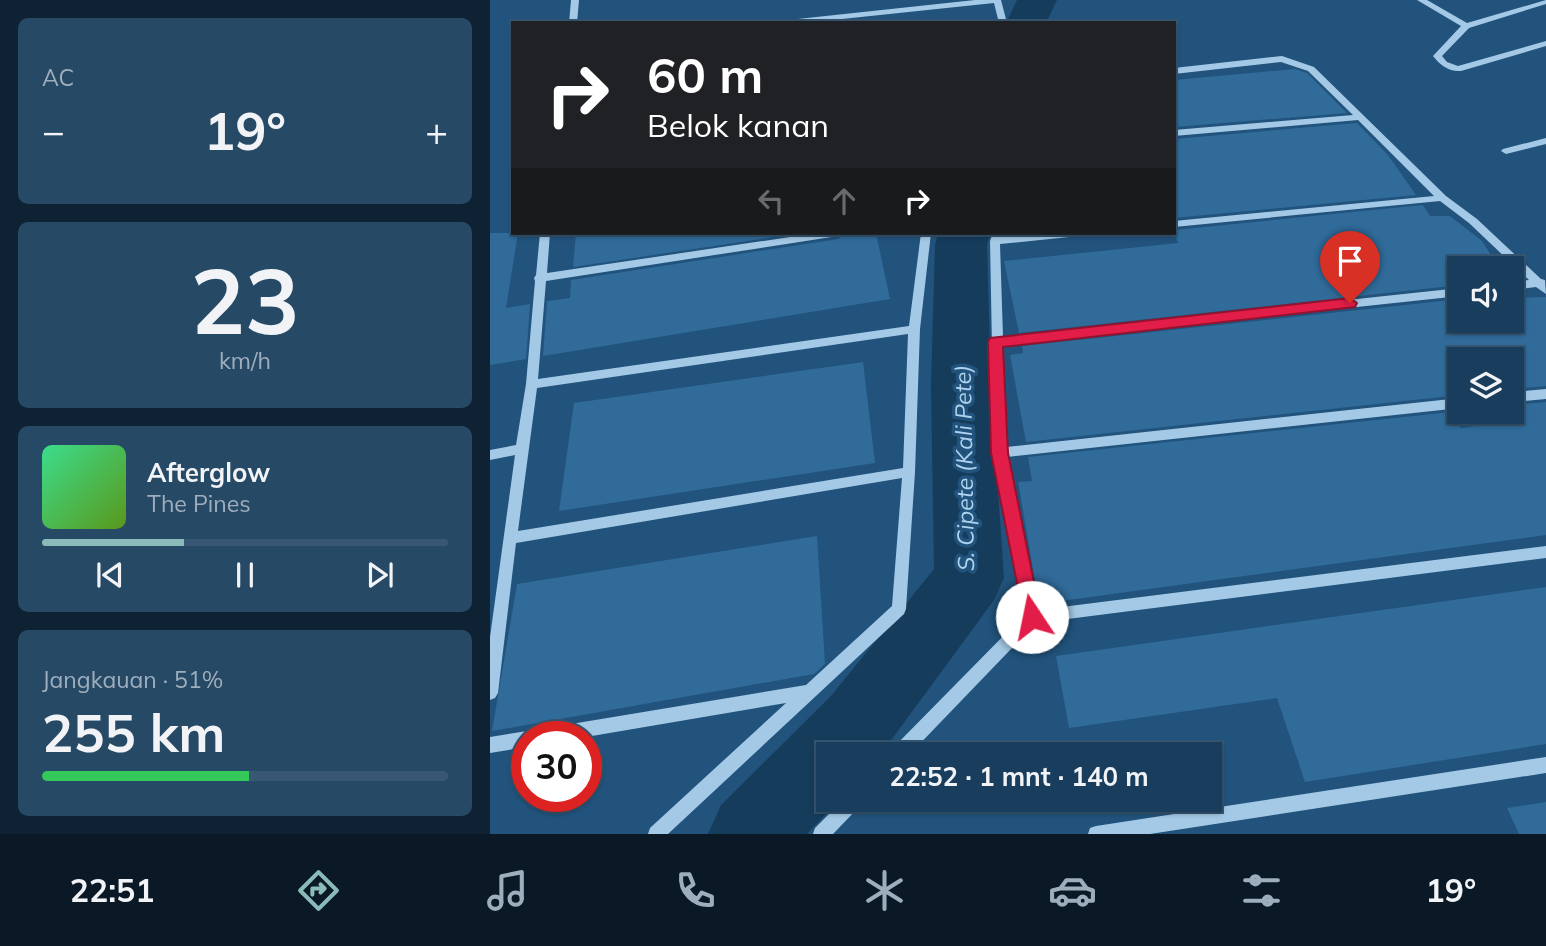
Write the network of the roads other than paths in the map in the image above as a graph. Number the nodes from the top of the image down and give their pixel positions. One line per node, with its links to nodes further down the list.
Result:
1 (575, 0): 5 (street)
2 (997, 0): 6 (street); 7 (street)
3 (1421, 0): 8 (street)
4 (1546, 1): 8 (street)
5 (573, 21)
6 (798, 21)
7 (1002, 21)
8 (1466, 26): 9 (street)
9 (1546, 43)
10 (1176, 71): 11 (street)
11 (1361, 117): 12 (street); 15 (street)
12 (1176, 134)
13 (1546, 141): 14 (street)
14 (1506, 150)
15 (1442, 198): 16 (street); 24 (street)
16 (1176, 224)
17 (545, 235): 22 (street)
18 (825, 235): 22 (street)
19 (926, 235): 26 (street)
20 (1038, 235): 21 (street)
21 (997, 237): 27 (street)
22 (539, 278): 28 (street)
23 (1524, 286): 24 (street)
24 (1543, 286)
25 (1447, 293): 27 (street)
26 (915, 329): 28 (street); 35 (street)
27 (996, 342): 33 (street)
28 (532, 384): 32 (street)
29 (1546, 394): 30 (street)
30 (1524, 396)
31 (1447, 404): 33 (street)
32 (522, 449): 34 (street); 36 (street)
33 (1000, 453): 38 (street)
34 (490, 454)
35 (909, 472): 36 (street); 39 (street)
36 (510, 538): 40 (street)
37 (1546, 552): 38 (street)
38 (1032, 617): 43 (street)
39 (810, 692): 41 (street); 47 (street)
40 (490, 693)
41 (602, 727)
42 (511, 742): 44 (street)
43 (911, 742)
44 (490, 745)
45 (1546, 765): 49 (street)
46 (842, 812): 48 (street)
47 (656, 834)
48 (821, 834)
49 (1096, 834)

